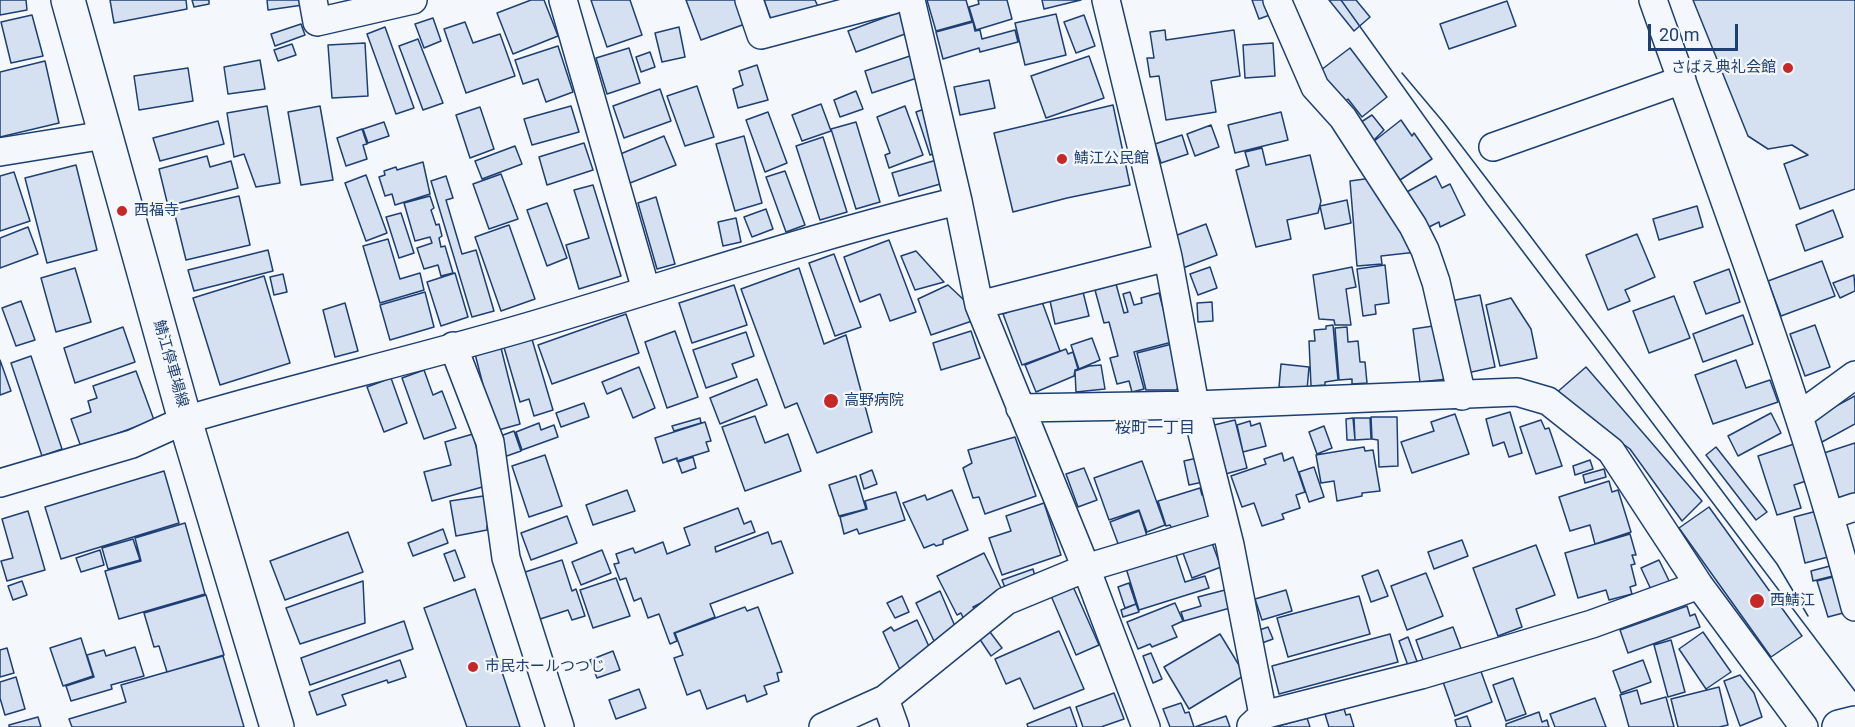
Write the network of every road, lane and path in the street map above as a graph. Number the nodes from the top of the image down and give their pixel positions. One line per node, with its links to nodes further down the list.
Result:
1 (68, 0): 12 (main road, 鯖江停車場線)
2 (313, 0): 3 (street)
3 (413, 0)
4 (563, 0): 17 (street)
5 (749, 0): 6 (street)
6 (893, 0)
7 (912, 0): 15 (street)
8 (1106, 0): 16 (street)
9 (1277, 0): 21 (street)
10 (1653, 0): 11 (street)
11 (1682, 80): 13 (street); 24 (street)
12 (105, 135): 14 (street); 25 (main road, 鯖江停車場線)
13 (1493, 147)
14 (0, 152)
15 (958, 201): 17 (street); 18 (street)
16 (1168, 257): 18 (street); 22 (street)
17 (646, 290): 19 (street)
18 (979, 305): 23 (street)
19 (453, 346): 25 (street); 36 (street)
20 (1855, 375): 24 (street)
21 (1462, 396): 22 (street); 30 (street)
22 (1195, 405): 23 (street); 28 (street)
23 (1020, 408): 29 (street)
24 (1800, 415): 27 (street)
25 (185, 420): 26 (street); 35 (main road, 鯖江停車場線)
26 (0, 483)
27 (1843, 511): 31 (street)
28 (1225, 526): 29 (street); 33 (street)
29 (1086, 568): 32 (street); 39 (street)
30 (1699, 585): 33 (street); 40 (street)
31 (1855, 607)
32 (885, 699): 37 (street); 38 (street)
33 (1256, 721)
34 (1855, 723): 41 (main road)
35 (277, 727)
36 (560, 727)
37 (823, 727)
38 (896, 727)
39 (1146, 727)
40 (1804, 727)
41 (1839, 727)

